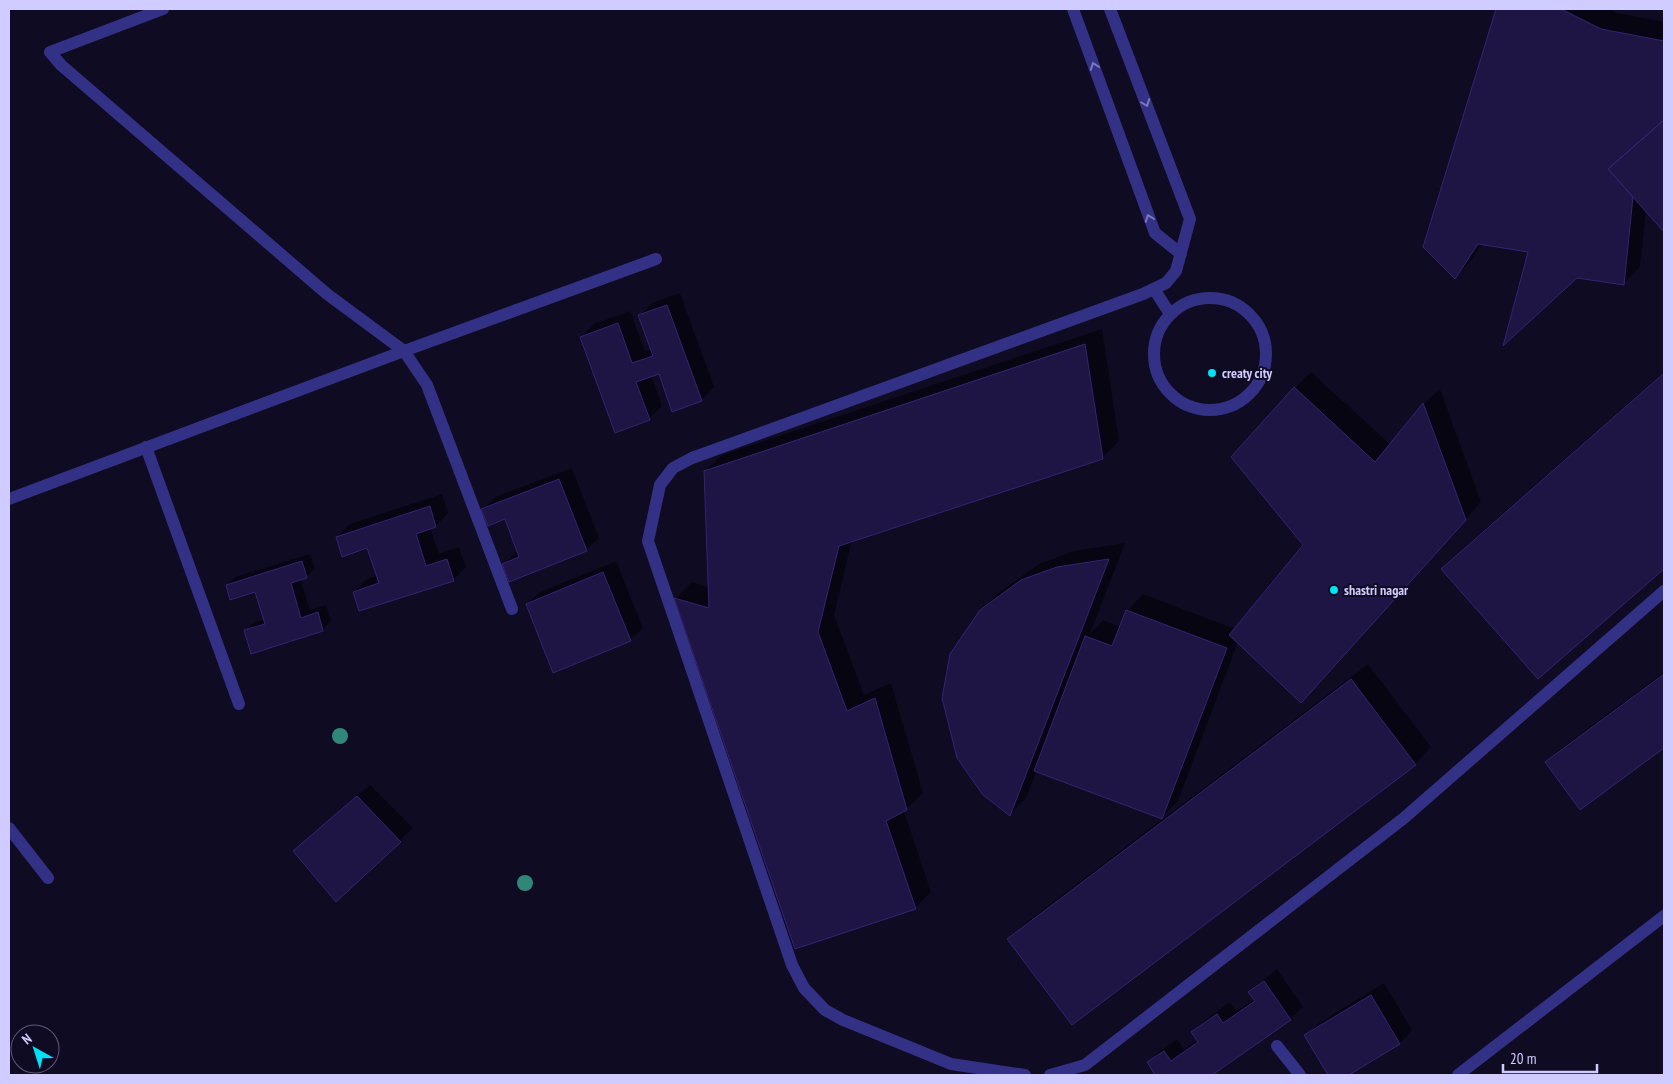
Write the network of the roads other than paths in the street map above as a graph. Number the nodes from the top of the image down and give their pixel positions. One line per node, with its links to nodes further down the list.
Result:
1 (162, 9): 8 (street)
2 (1073, 9): 4 (street, one-way to 2)
3 (1110, 9): 4 (street, one-way to 4)
4 (1181, 254): 6 (street)
5 (656, 259): 8 (street)
6 (1154, 289): 7 (street); 19 (street)
7 (1170, 314): 7 (street)
8 (404, 351): 9 (street); 12 (street)
9 (146, 447): 10 (street); 13 (street)
10 (9, 499)
11 (1664, 591): 18 (street)
12 (512, 609)
13 (239, 704)
14 (9, 828): 15 (street)
15 (48, 878)
16 (1664, 916): 22 (street)
17 (1277, 1046): 21 (street)
18 (1082, 1070): 20 (street)
19 (1026, 1075)
20 (1050, 1075)
21 (1300, 1075)
22 (1458, 1075)

